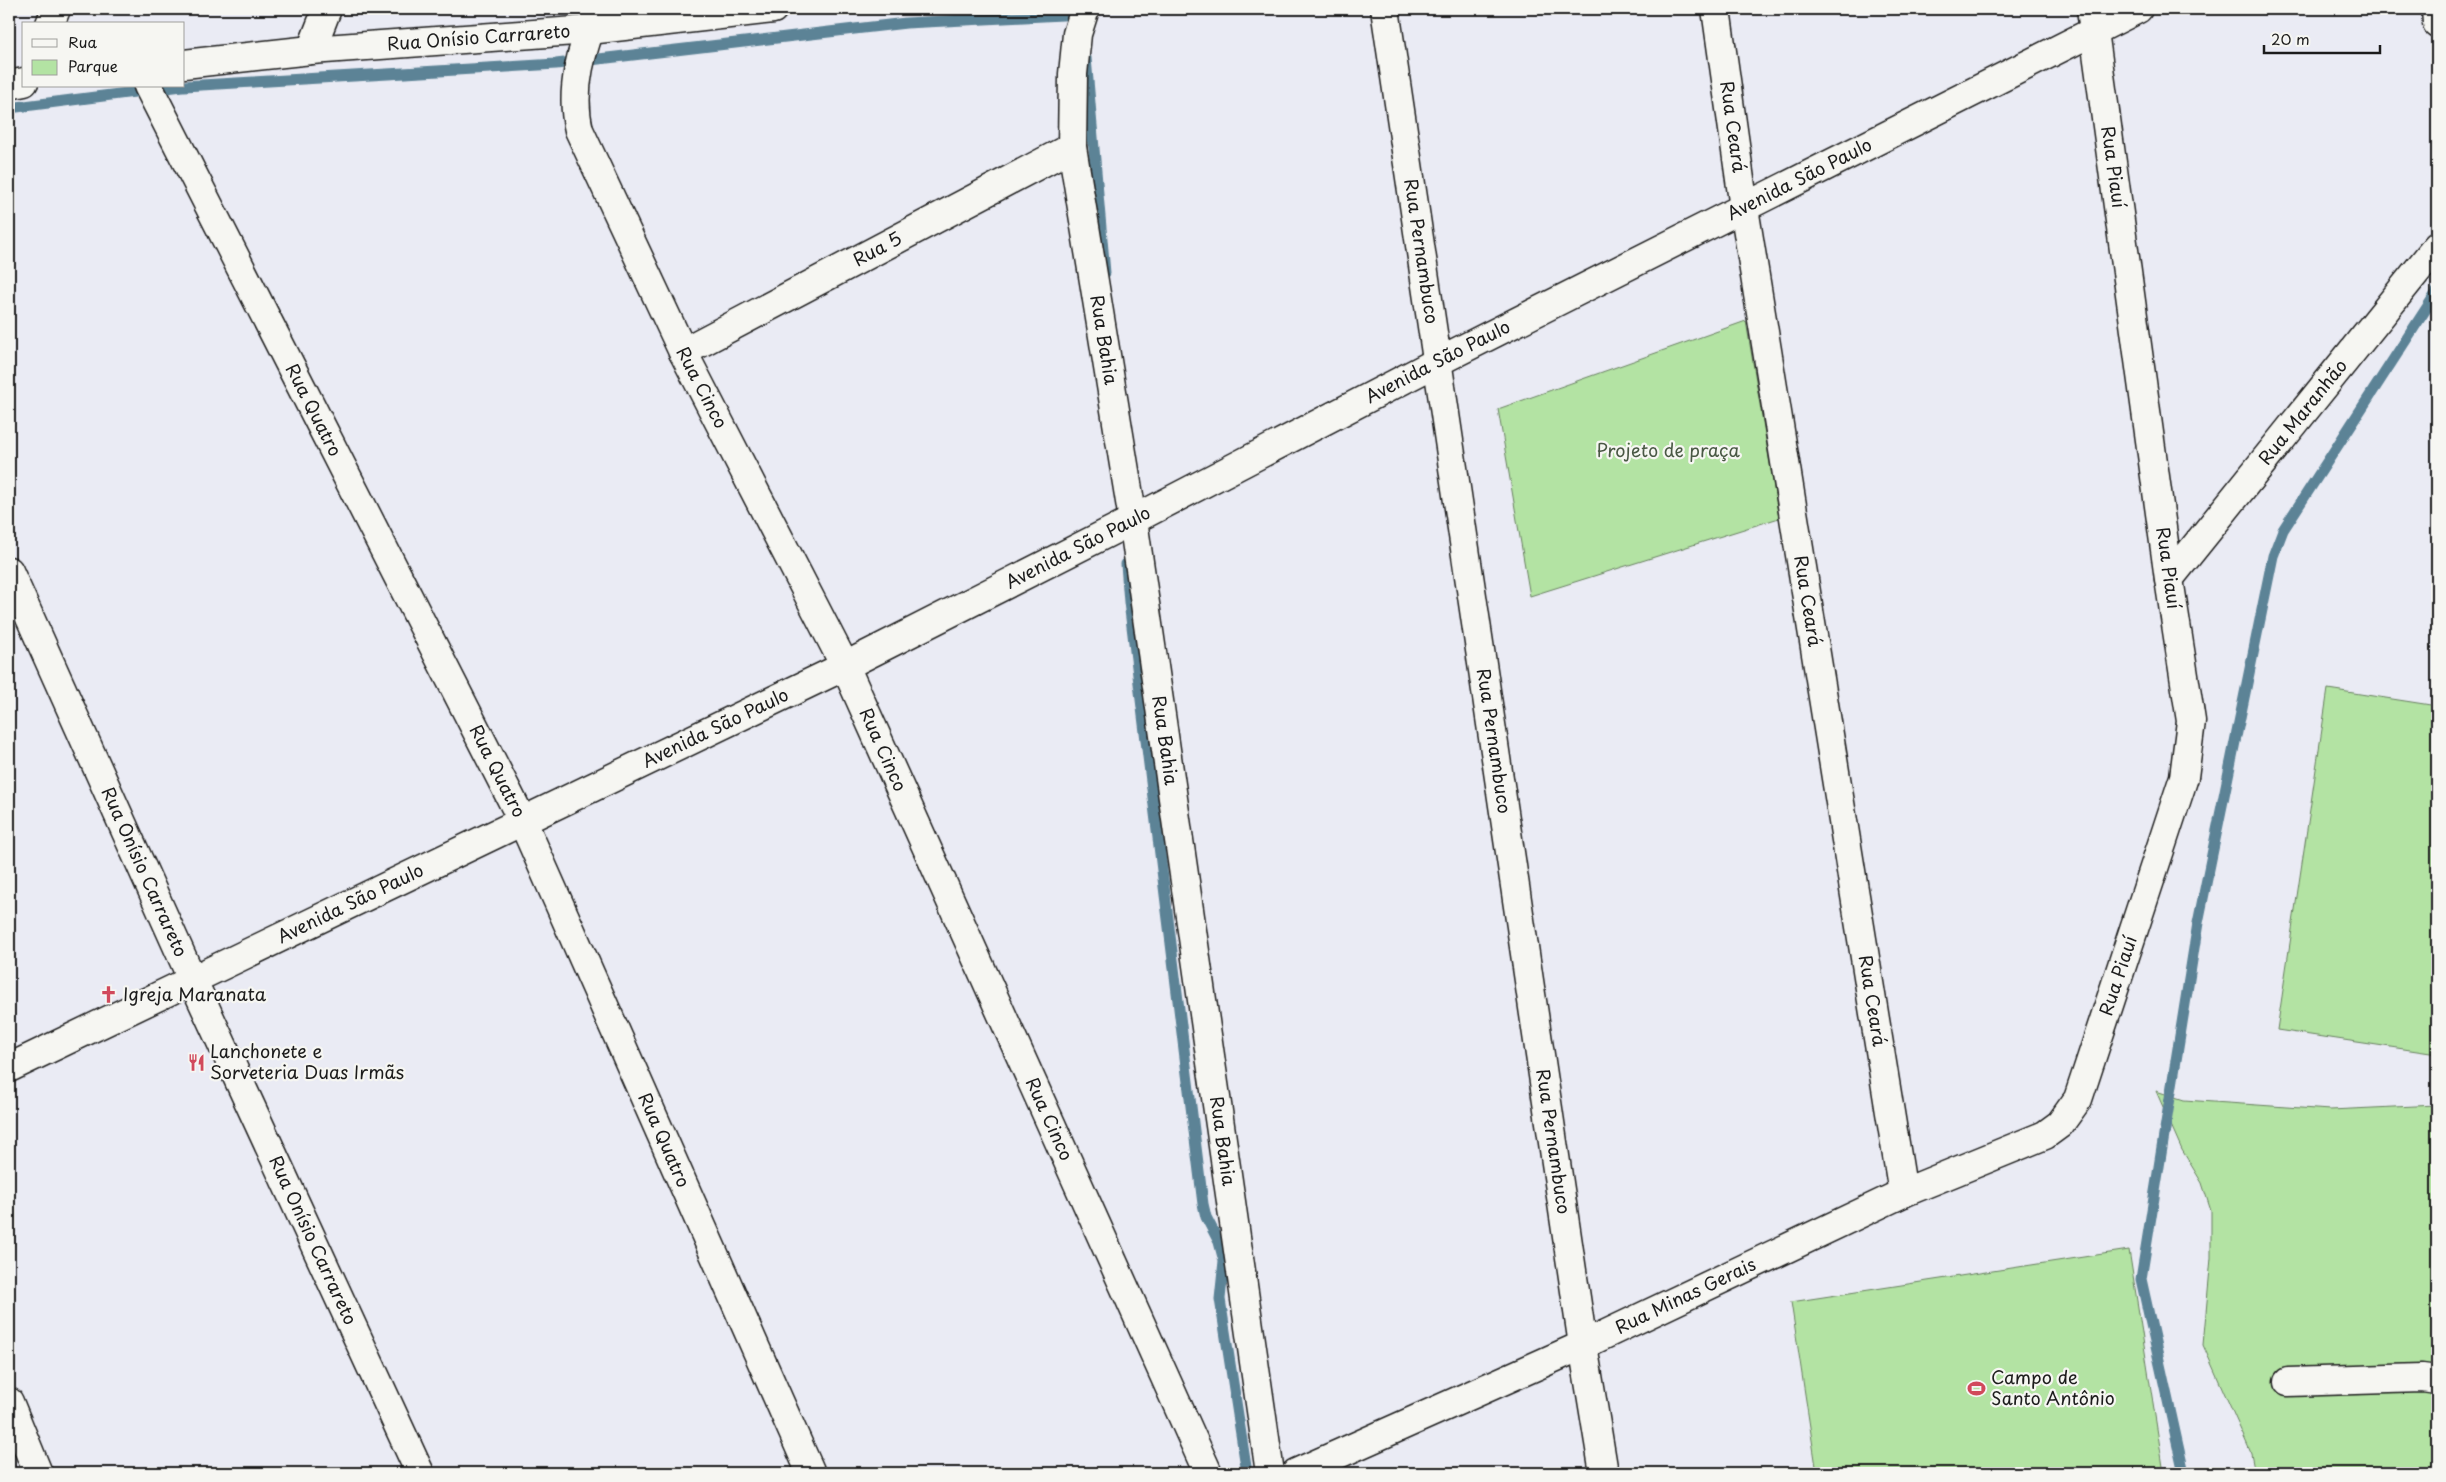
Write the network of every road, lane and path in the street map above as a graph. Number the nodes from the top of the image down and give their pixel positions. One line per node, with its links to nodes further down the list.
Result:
1 (56, 9): 11 (street)
2 (327, 9): 13 (street)
3 (773, 9): 9 (street, Rua Onísio Carrareto)
4 (1085, 9): 18 (street, Rua Bahia)
5 (1385, 9): 22 (street, Rua Pernambuco)
6 (1716, 9): 19 (street, Rua Ceará)
7 (2138, 9): 10 (street, Avenida São Paulo)
8 (2436, 9): 12 (street)
9 (593, 19): 13 (street, Rua Onísio Carrareto); 21 (street, Rua Cinco)
10 (2093, 20): 19 (street, Avenida São Paulo); 25 (street, Rua Piauí)
11 (51, 22)
12 (2437, 23)
13 (311, 50): 14 (street, Rua Onísio Carrareto)
14 (185, 64)
15 (22, 83): 16 (street)
16 (9, 86)
17 (149, 88): 27 (street, Rua Quatro)
18 (1072, 146): 21 (street, Rua 5); 23 (street, Rua Bahia)
19 (1744, 208): 22 (street, Avenida São Paulo); 31 (street, Rua Ceará)
20 (2437, 246): 25 (street, Rua Maranhão)
21 (683, 352): 26 (street, Rua Cinco)
22 (1437, 362): 23 (street, Avenida São Paulo); 32 (street, Rua Pernambuco)
23 (1133, 520): 26 (street, Avenida São Paulo); 40 (street, Rua Bahia)
24 (9, 571): 28 (street, Rua Onísio Carrareto)
25 (2169, 579): 30 (street, Rua Piauí)
26 (844, 666): 27 (street, Avenida São Paulo); 39 (street, Rua Cinco)
27 (522, 820): 28 (street, Avenida São Paulo); 38 (street, Rua Quatro)
28 (192, 979): 29 (street, Avenida São Paulo); 37 (street, Rua Onísio Carrareto)
29 (9, 1068)
30 (2070, 1112): 31 (street, Rua Minas Gerais)
31 (1903, 1193): 32 (street, Rua Minas Gerais)
32 (1582, 1345): 41 (street, Rua Minas Gerais); 42 (street, Rua Pernambuco)
33 (2437, 1380): 34 (street)
34 (2288, 1382)
35 (9, 1402): 36 (street)
36 (38, 1473)
37 (420, 1473)
38 (812, 1473)
39 (1208, 1473)
40 (1270, 1473)
41 (1296, 1473)
42 (1604, 1473)

